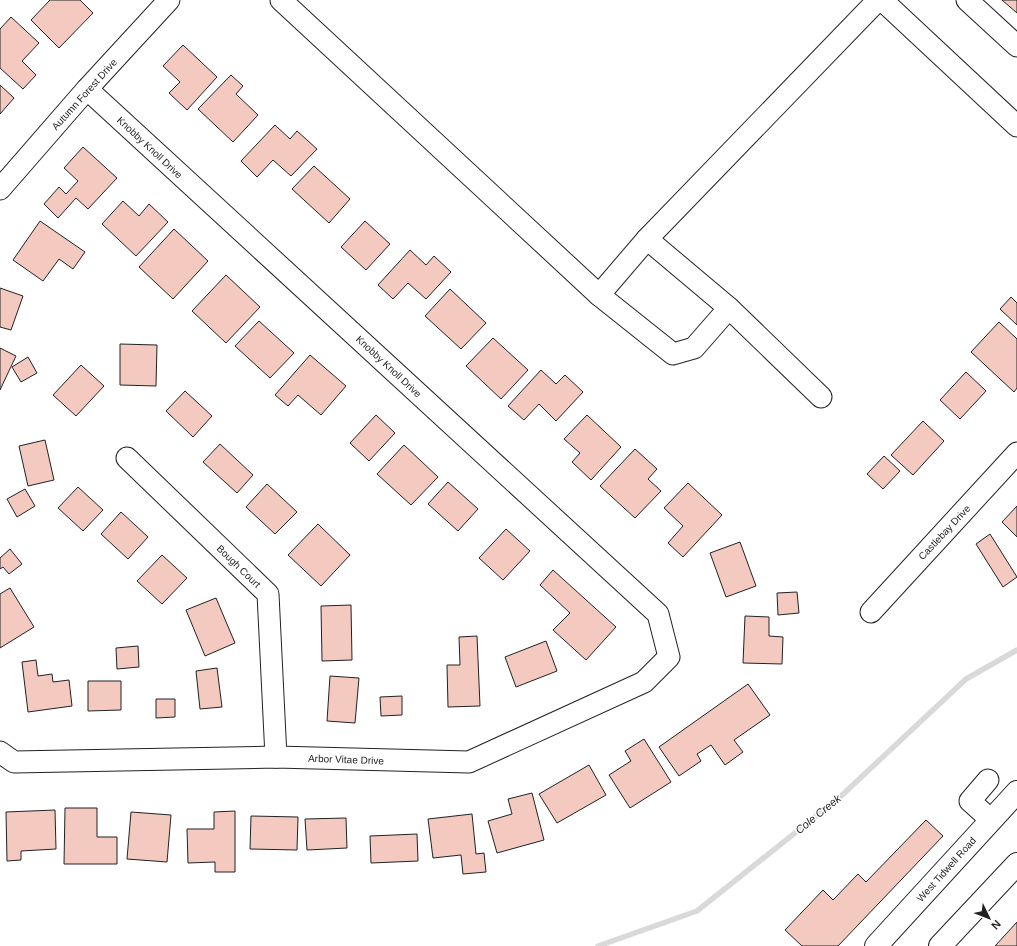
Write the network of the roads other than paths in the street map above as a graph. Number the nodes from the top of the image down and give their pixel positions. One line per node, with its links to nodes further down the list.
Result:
1 (169, 0): 7 (street, Autumn Forest Drive)
2 (281, 0): 11 (street)
3 (878, 0): 10 (street)
4 (882, 0): 8 (street)
5 (967, 0): 6 (street)
6 (1017, 46)
7 (87, 89): 9 (street, Autumn Forest Drive); 17 (street, Knobby Knoll Drive)
8 (1017, 126)
9 (0, 189)
10 (647, 239): 11 (street); 12 (street)
11 (599, 295): 12 (street)
12 (729, 308): 13 (street)
13 (821, 397)
14 (1017, 453): 16 (street, Castlebay Drive)
15 (127, 458): 19 (street, Bough Court)
16 (871, 612)
17 (669, 657): 19 (street, Arbor Vitae Drive)
18 (0, 752): 19 (street, Arbor Vitae Drive)
19 (276, 757)
20 (988, 780): 22 (street)
21 (1017, 792): 22 (main road, West Tidwell Road)
22 (991, 820): 24 (main road, West Tidwell Road)
23 (1017, 864): 25 (main road)
24 (876, 946)
25 (940, 946)

